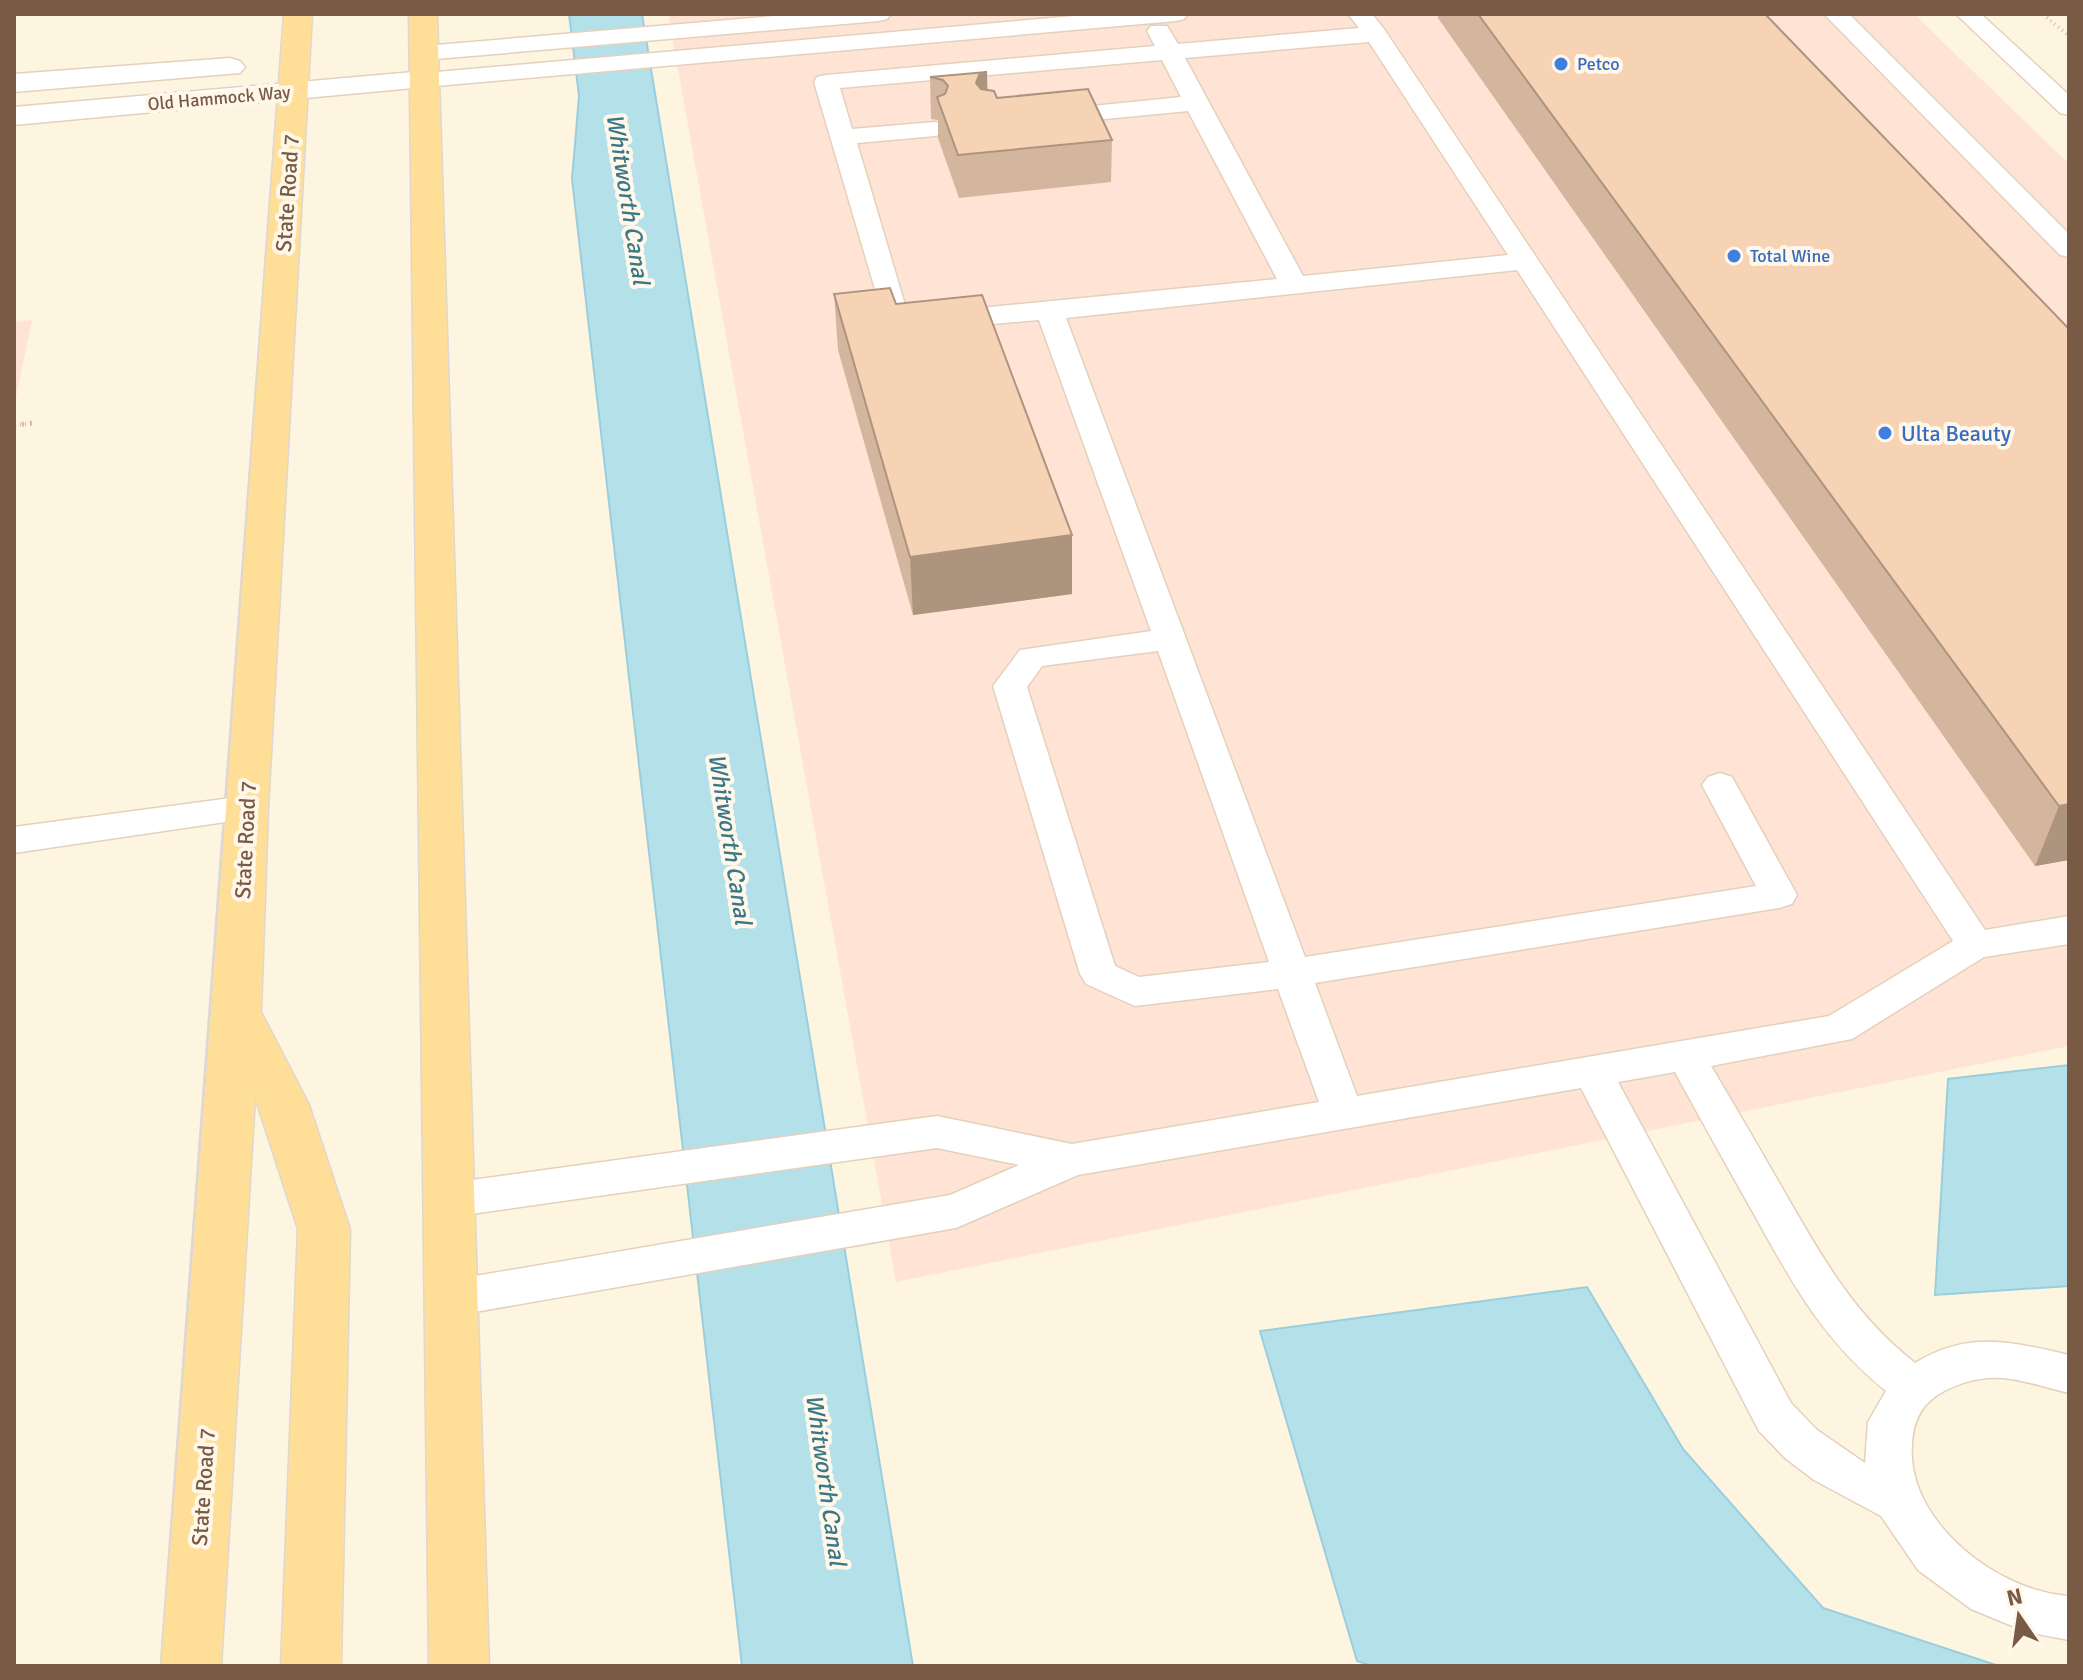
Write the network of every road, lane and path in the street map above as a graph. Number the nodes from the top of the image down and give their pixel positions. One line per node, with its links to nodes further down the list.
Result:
1 (298, 14): 14 (main road, State Road 7)
2 (879, 14): 8 (lane)
3 (1176, 14): 7 (lane)
4 (1836, 14): 22 (lane)
5 (1968, 14): 17 (lane)
6 (2043, 14): 10 (path)
7 (1151, 15): 11 (lane); 12 (lane)
8 (792, 17): 11 (lane)
9 (1368, 24): 12 (lane); 23 (lane)
10 (2069, 36)
11 (424, 49): 13 (street); 14 (street, Old Hammock Way); 40 (main road)
12 (1169, 51): 16 (lane); 21 (lane)
13 (381, 56)
14 (304, 71): 15 (street, Old Hammock Way); 18 (street, Old Hammock Way); 30 (main road, State Road 7)
15 (14, 83)
16 (1197, 103): 19 (lane); 24 (lane)
17 (2069, 108)
18 (14, 116)
19 (1023, 120)
20 (935, 129): 21 (lane)
21 (843, 137): 25 (lane)
22 (2069, 249)
23 (1525, 261): 24 (lane); 33 (lane)
24 (1293, 283): 25 (lane)
25 (1050, 311): 28 (lane)
26 (33, 423): 27 (path)
27 (14, 425)
28 (1170, 639): 34 (lane); 34 (lane)
29 (1720, 785): 34 (lane)
30 (246, 808): 31 (lane); 35 (main road, State Road 7)
31 (14, 840)
32 (2069, 930): 33 (lane)
33 (1975, 945): 36 (lane)
34 (1292, 973): 38 (lane)
35 (237, 1011): 46 (main road, State Road 7); 47 (main road)
36 (1685, 1055): 37 (lane); 43 (lane)
37 (1592, 1071): 38 (lane); 44 (lane)
38 (1343, 1113): 39 (lane)
39 (1072, 1160): 40 (lane); 41 (lane)
40 (450, 1200): 41 (main road)
41 (452, 1298): 48 (main road)
42 (2069, 1374): 43 (lane)
43 (1912, 1386): 44 (lane)
44 (1895, 1500): 45 (lane)
45 (2069, 1618)
46 (191, 1666)
47 (311, 1666)
48 (459, 1666)

